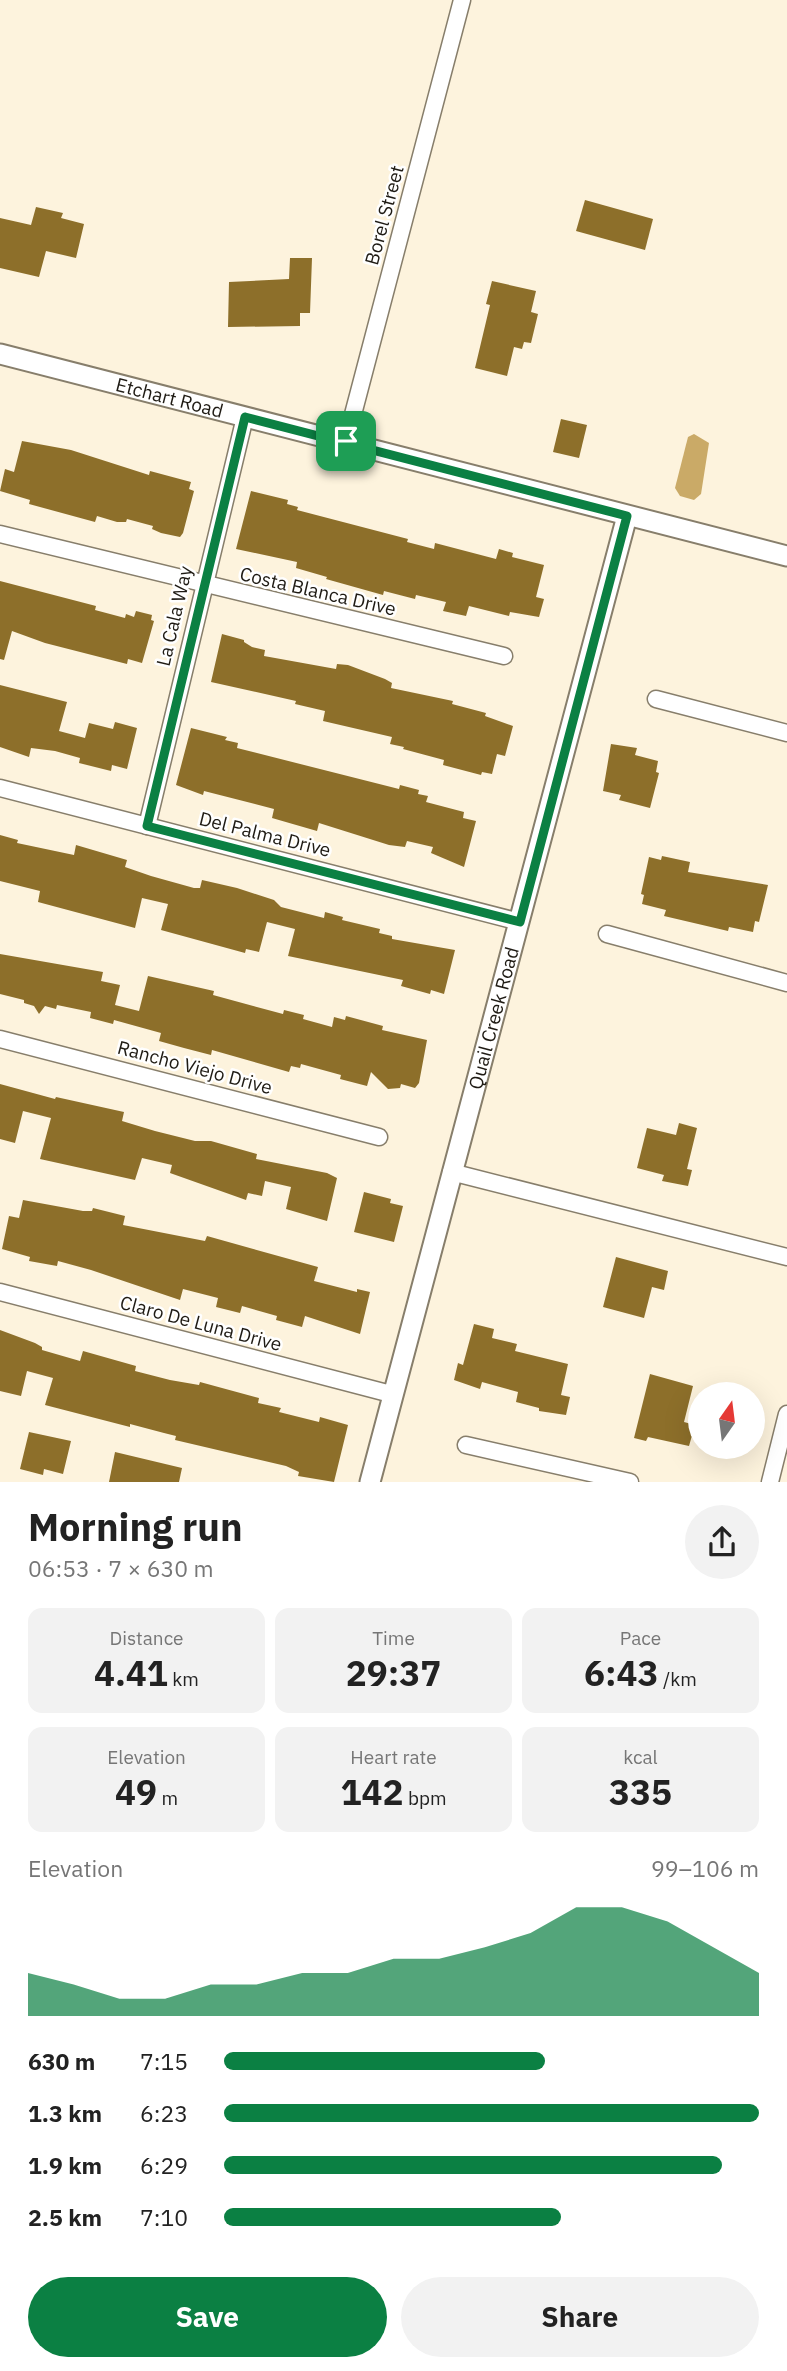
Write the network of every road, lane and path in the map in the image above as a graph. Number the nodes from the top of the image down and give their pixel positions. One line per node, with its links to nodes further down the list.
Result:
1 (461, 0): 4 (street, Borel Street)
2 (0, 355): 3 (street, Etchart Road)
3 (245, 417): 4 (street, Etchart Road); 8 (street, La Cala Way)
4 (346, 441): 5 (street, Etchart Road)
5 (627, 516): 7 (street, Etchart Road); 14 (street, Quail Creek Road)
6 (0, 534): 8 (street, Costa Blanca Drive)
7 (787, 556)
8 (203, 585): 9 (street, Costa Blanca Drive); 13 (street, La Cala Way)
9 (504, 656)
10 (656, 699): 11 (street)
11 (787, 733)
12 (0, 788): 13 (street, Del Palma Drive)
13 (147, 826): 14 (street, Del Palma Drive)
14 (520, 922): 19 (street, Quail Creek Road)
15 (607, 934): 16 (street)
16 (787, 983)
17 (0, 1038): 18 (street, Rancho Viejo Drive)
18 (379, 1137)
19 (451, 1172): 20 (street); 22 (street, Quail Creek Road)
20 (787, 1257)
21 (0, 1292): 22 (street, Claro De Luna Drive)
22 (391, 1394): 25 (street, Quail Creek Road)
23 (787, 1414): 27 (street)
24 (466, 1445): 26 (street)
25 (370, 1482)
26 (630, 1482)
27 (770, 1482)

